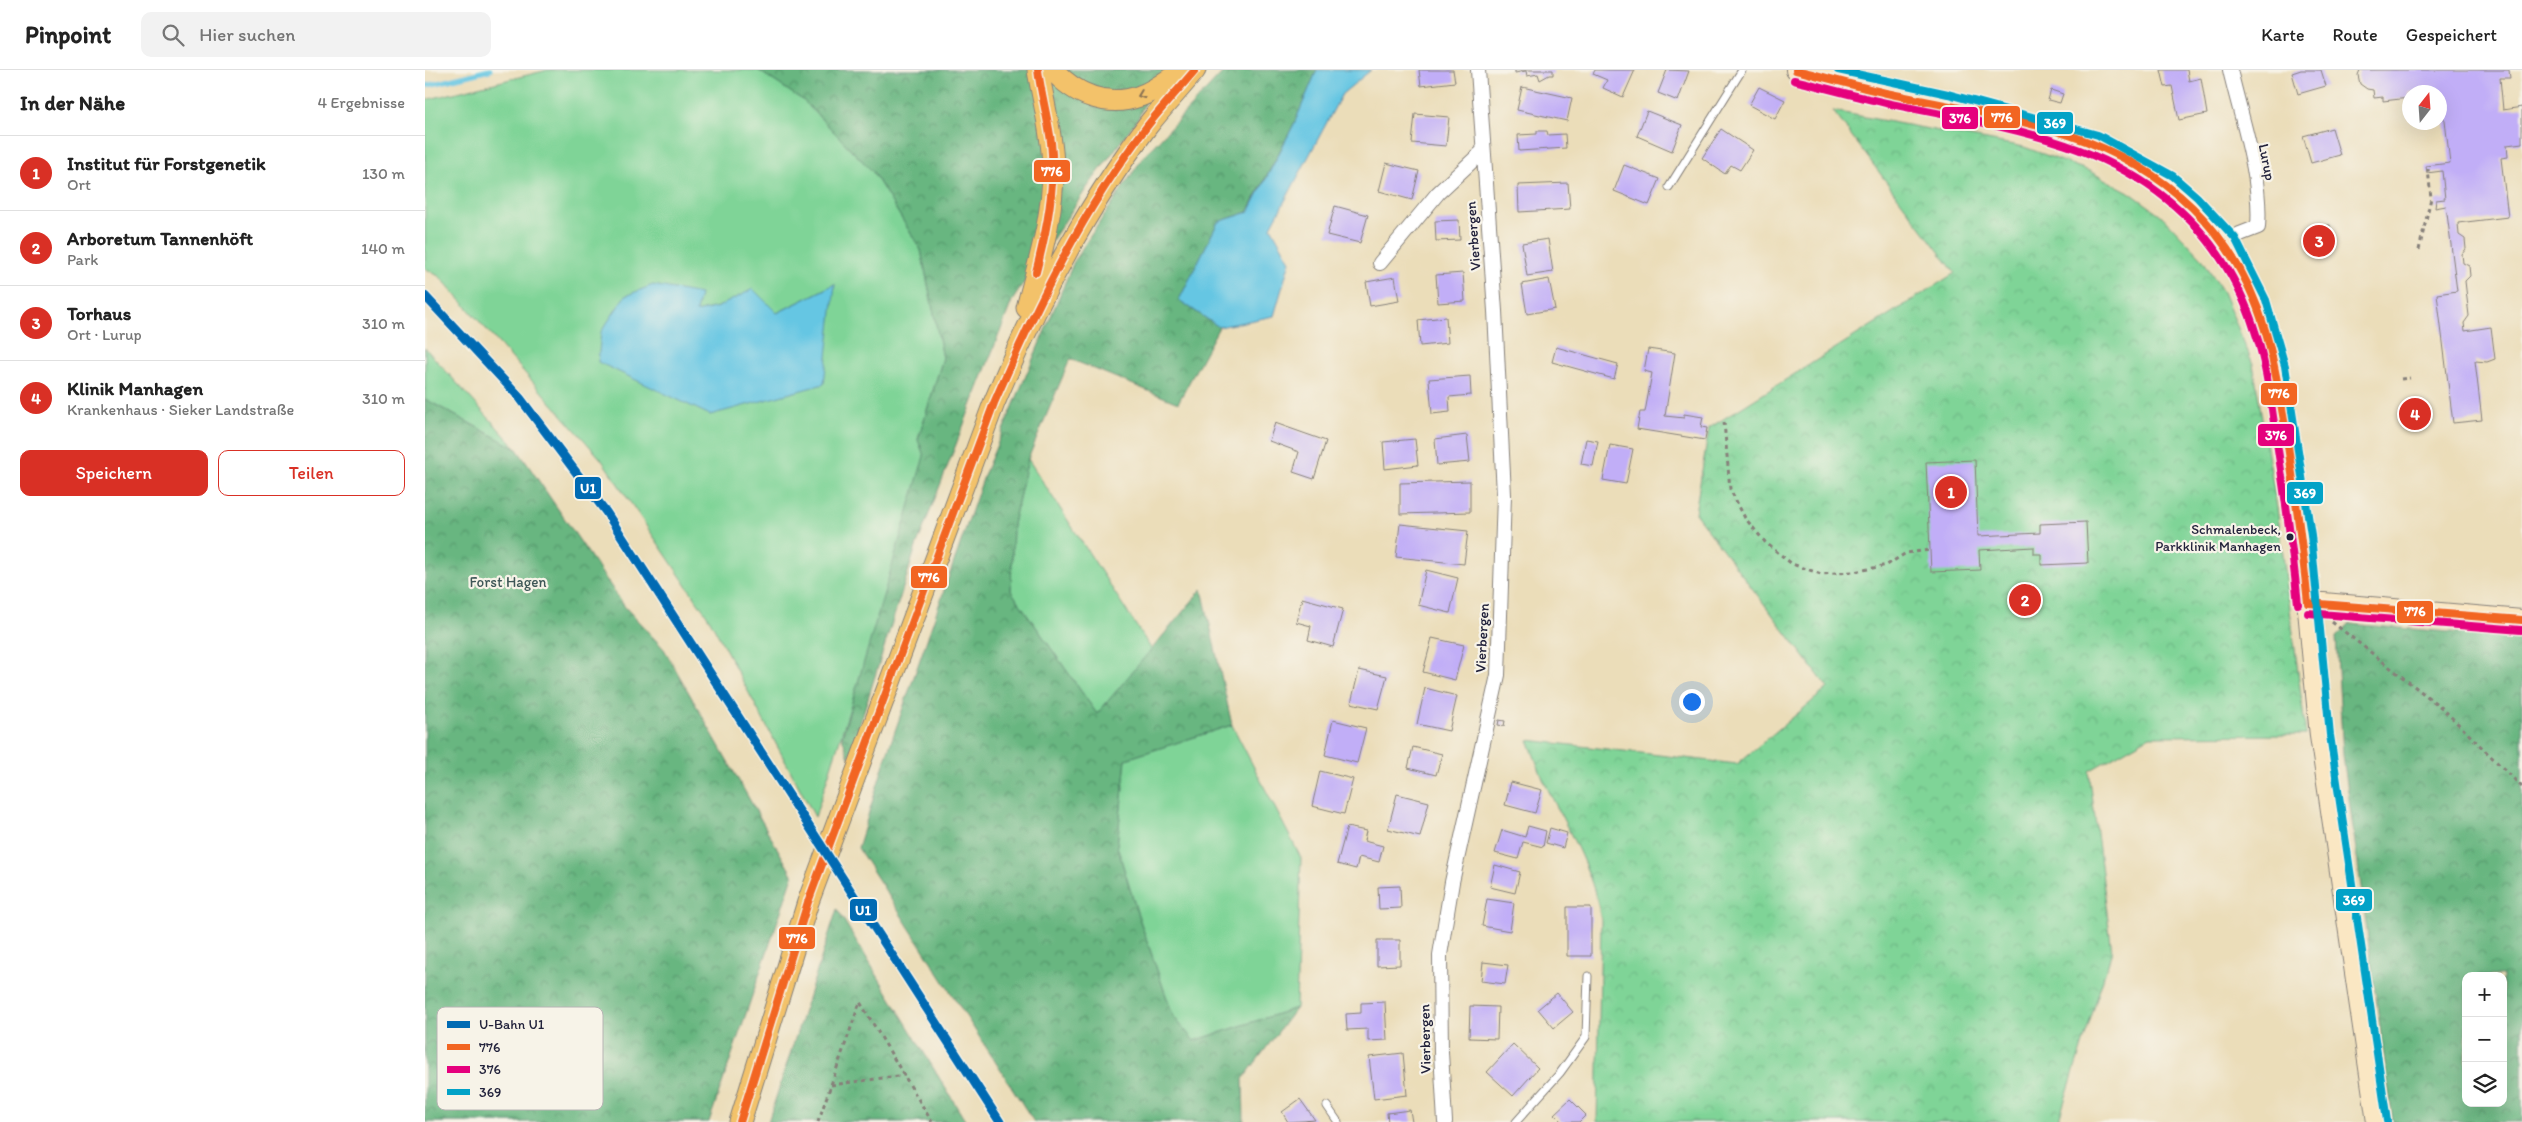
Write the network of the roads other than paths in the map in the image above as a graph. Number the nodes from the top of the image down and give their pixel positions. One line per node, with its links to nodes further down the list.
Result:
1 (1038, 70): 13 (main road)
2 (1053, 70): 3 (main road, one-way to 2)
3 (1183, 70)
4 (1195, 70): 13 (main road)
5 (1478, 70): 9 (street, Vierbergen)
6 (1742, 70): 10 (lane)
7 (1796, 70): 11 (main road)
8 (2230, 70): 11 (street, Lurup)
9 (1483, 151): 12 (street); 20 (street, Vierbergen)
10 (1669, 187)
11 (2227, 243): 14 (main road)
12 (1380, 264)
13 (1018, 345): 18 (main road)
14 (2315, 603): 15 (main road); 22 (main road)
15 (2522, 620)
16 (1588, 976): 21 (lane)
17 (1327, 1106): 19 (lane)
18 (740, 1122)
19 (1338, 1122)
20 (1445, 1122)
21 (1516, 1122)
22 (2377, 1122)

